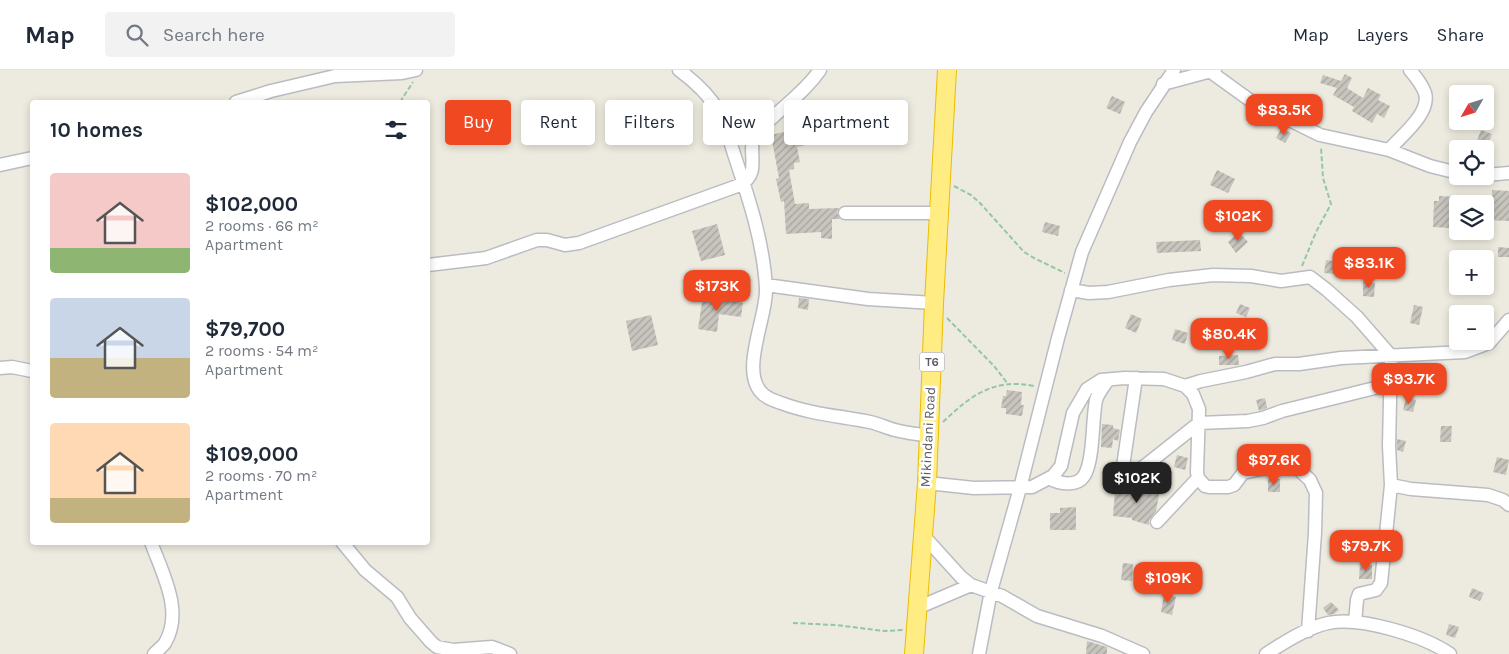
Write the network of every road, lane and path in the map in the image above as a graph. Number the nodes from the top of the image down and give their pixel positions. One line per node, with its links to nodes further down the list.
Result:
1 (679, 70): 19 (street)
2 (820, 70): 19 (street)
3 (947, 70): 18 (highway, Mikindani Road / T6)
4 (1174, 70): 8 (street)
5 (1410, 70): 12 (street)
6 (1211, 71): 8 (street); 11 (street)
7 (416, 74): 9 (street); 10 (path)
8 (1164, 84): 23 (street)
9 (242, 100)
10 (401, 100)
11 (1320, 135): 12 (street); 24 (path)
12 (1389, 150): 15 (street)
13 (30, 158): 14 (street)
14 (0, 164)
15 (1449, 171)
16 (1509, 173): 17 (street)
17 (1494, 174)
18 (942, 179): 21 (highway, Mikindani Road / T6); 23 (path)
19 (744, 183): 22 (street); 25 (street)
20 (844, 213): 21 (street)
21 (940, 213): 27 (highway, Mikindani Road / T6)
22 (430, 266)
23 (1075, 277): 26 (street)
24 (1298, 278): 26 (street); 29 (street)
25 (766, 285): 27 (street); 39 (street)
26 (1071, 290): 37 (street)
27 (934, 303): 34 (path); 39 (highway, Mikindani Road / T6)
28 (1509, 320): 29 (street)
29 (1392, 356): 35 (street); 36 (street)
30 (0, 368): 31 (street)
31 (30, 371)
32 (1136, 378): 33 (street); 36 (street); 38 (street)
33 (1108, 380): 40 (street); 40 (street)
34 (1008, 384): 37 (path); 39 (path)
35 (1391, 384): 38 (street); 43 (street)
36 (1185, 386): 38 (street)
37 (1046, 389): 44 (street)
38 (1199, 423): 41 (street)
39 (929, 436): 42 (highway, Mikindani Road / T6)
40 (1049, 478): 44 (street)
41 (1198, 478): 46 (street); 56 (street)
42 (927, 483): 44 (street); 47 (highway, Mikindani Road / T6)
43 (1391, 485): 45 (street); 53 (street)
44 (1020, 488): 51 (street)
45 (1509, 505)
46 (1156, 522)
47 (922, 534): 50 (street); 52 (highway, Mikindani Road / T6)
48 (152, 545): 57 (street)
49 (345, 545): 58 (street)
50 (970, 585): 51 (street); 52 (street)
51 (991, 591): 60 (street); 61 (street)
52 (916, 608): 55 (highway, Mikindani Road / T6)
53 (1355, 622): 56 (street); 63 (street)
54 (793, 623): 55 (path)
55 (916, 628): 59 (highway, Mikindani Road / T6)
56 (1308, 631): 62 (street)
57 (154, 654)
58 (510, 654)
59 (914, 654)
60 (979, 654)
61 (1143, 654)
62 (1266, 654)
63 (1450, 654)

